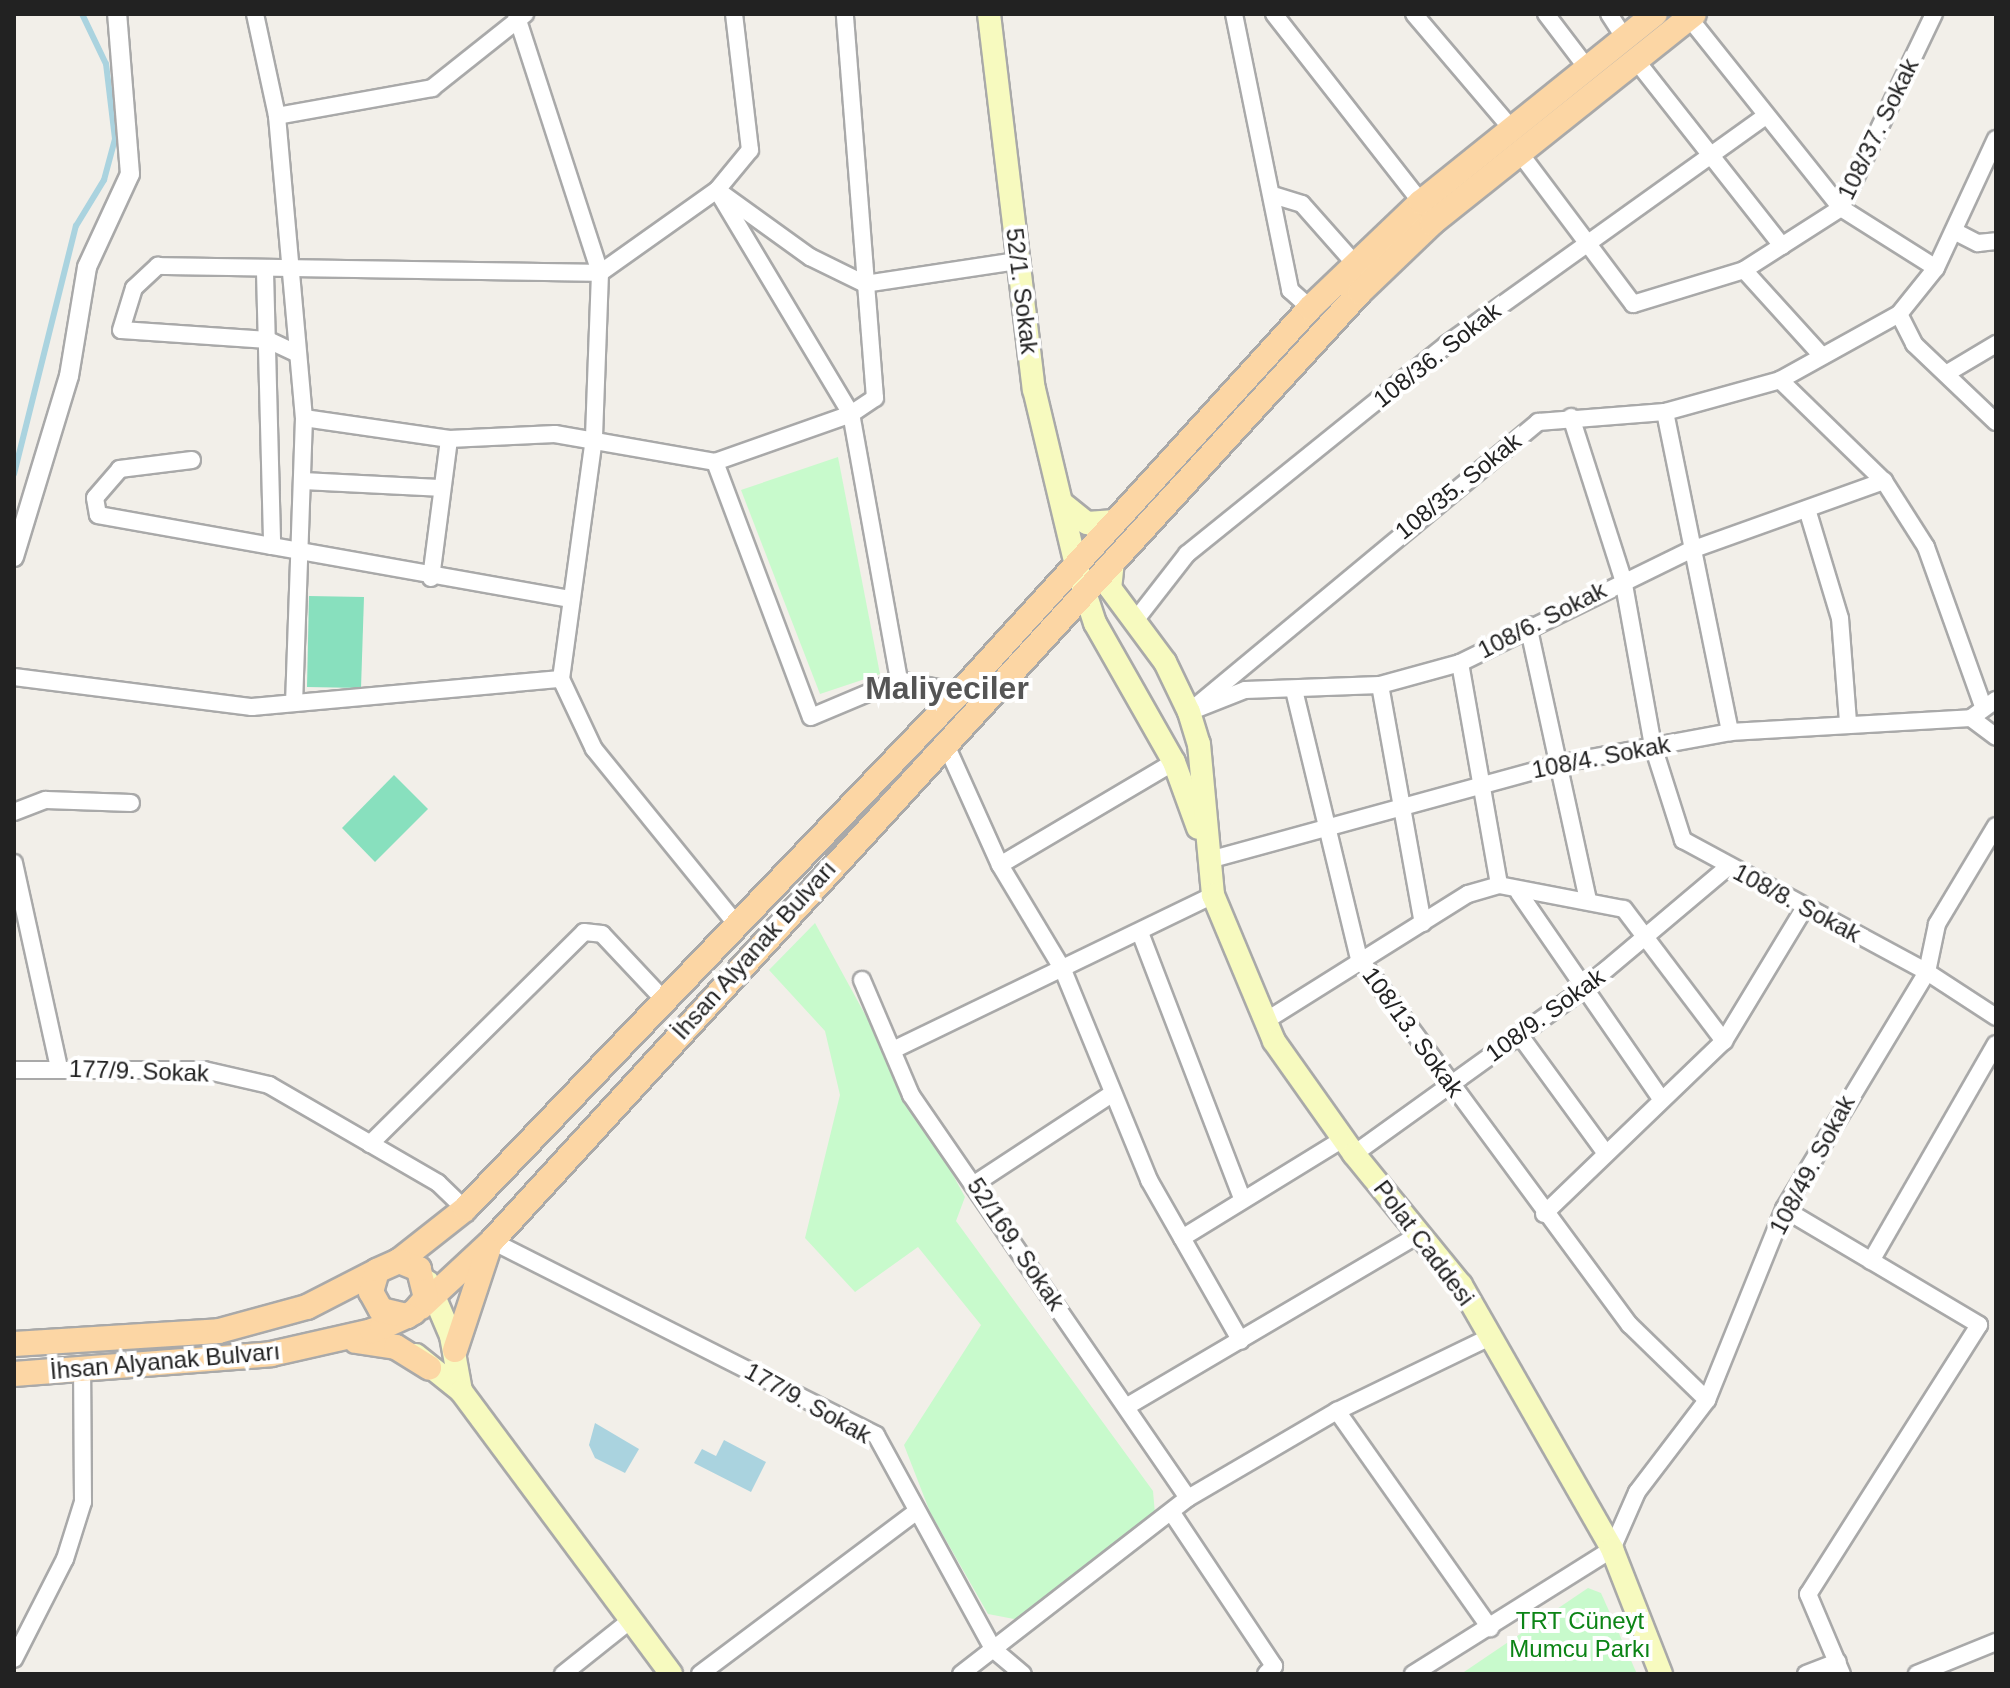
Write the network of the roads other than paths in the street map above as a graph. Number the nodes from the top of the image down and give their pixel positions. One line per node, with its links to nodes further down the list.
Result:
1 (117, 14): 65 (street)
2 (255, 14): 17 (street)
3 (734, 14): 23 (street)
4 (845, 14): 38 (street)
5 (989, 14): 31 (main road, 52/1. Sokak)
6 (1234, 14): 24 (street)
7 (1274, 14): 25 (street)
8 (1414, 14): 19 (street)
9 (1546, 14): 16 (street)
10 (1609, 14): 15 (street)
11 (1655, 14): 15 (main road)
12 (1934, 14): 26 (street, 108/37. Sokak)
13 (520, 15): 17 (street); 37 (street)
14 (1690, 15): 15 (main road); 18 (street)
15 (1630, 49): 16 (main road); 21 (main road); 22 (street)
16 (1587, 68): 19 (main road)
17 (277, 116): 32 (street)
18 (1766, 116): 22 (street, 108/36. Sokak); 26 (street)
19 (1511, 128): 25 (main road)
20 (1996, 139): 27 (street, 108/35. Sokak)
21 (1519, 152): 29 (street); 68 (main road)
22 (1710, 158): 29 (street, 108/36. Sokak); 30 (street)
23 (717, 190): 37 (street); 38 (street); 48 (street)
24 (1276, 196): 33 (street); 39 (street)
25 (1421, 202): 33 (main road)
26 (1841, 208): 30 (street, 108/37. Sokak); 34 (street)
27 (1954, 231): 28 (street); 34 (street, 108/35. Sokak)
28 (1996, 241)
29 (1587, 245): 35 (street, 108/37. Sokak); 71 (street, 108/36. Sokak)
30 (1782, 246): 35 (street, 108/37. Sokak)
31 (1017, 261): 38 (street); 59 (main road, 52/1. Sokak)
32 (293, 264): 36 (street); 37 (street); 43 (street)
33 (1356, 265): 39 (main road)
34 (1936, 268): 40 (street, 108/35. Sokak)
35 (1744, 270): 44 (street)
36 (265, 272): 41 (street); 41 (street)
37 (600, 273): 52 (street)
38 (865, 284): 48 (street)
39 (1310, 308): 61 (main road)
40 (1899, 314): 44 (street, 108/35. Sokak); 45 (street)
41 (268, 340): 43 (street); 62 (street)
42 (1996, 344): 45 (street)
43 (298, 354): 50 (street)
44 (1822, 356): 46 (street, 108/35. Sokak)
45 (1949, 372): 51 (street)
46 (1780, 380): 47 (street, 108/35. Sokak); 57 (street)
47 (1665, 412): 49 (street, 108/35. Sokak); 63 (street)
48 (851, 414): 55 (street); 77 (street)
49 (1571, 417): 67 (street, 108/8. Sokak); 84 (street, 108/35. Sokak)
50 (304, 418): 53 (street); 56 (street)
51 (1996, 422)
52 (594, 438): 53 (street); 55 (street); 69 (street)
53 (449, 439): 58 (street)
54 (192, 460): 62 (street)
55 (715, 462): 77 (street)
56 (303, 481): 58 (street); 64 (street)
57 (1884, 481): 60 (street, 108/6. Sokak); 82 (street)
58 (439, 488): 66 (street)
59 (1062, 503): 61 (main road); 68 (main road, 52/1. Sokak)
60 (1807, 509): 63 (street, 108/6. Sokak); 86 (street)
61 (1115, 521): 68 (main road)
62 (272, 546): 64 (street)
63 (1691, 550): 67 (street, 108/6. Sokak); 87 (street)
64 (295, 552): 66 (street); 81 (street)
65 (14, 557)
66 (431, 578): 69 (street)
67 (1623, 579): 73 (street, 108/6. Sokak); 89 (street, 108/8. Sokak)
68 (1090, 582): 70 (main road, İhsan Alyanak Bulvarı); 71 (main road, Polat Caddesi); 72 (main road, Polat Caddesi); 79 (main road, İhsan Alyanak Bulvarı)
69 (571, 599): 76 (street)
70 (1064, 617): 72 (main road); 83 (main road, İhsan Alyanak Bulvarı)
71 (1134, 622): 84 (main road, Polat Caddesi)
72 (1095, 623): 91 (main road, Polat Caddesi)
73 (1528, 625): 74 (street, 108/6. Sokak); 92 (street)
74 (1460, 663): 78 (street, 108/6. Sokak); 93 (street)
75 (14, 677): 81 (street)
76 (561, 679): 81 (street); 109 (street)
77 (899, 680): 79 (street)
78 (1380, 685): 80 (street, 108/6. Sokak); 95 (street)
79 (963, 689): 83 (street); 109 (main road, İhsan Alyanak Bulvarı)
80 (1294, 690): 84 (street, 108/6. Sokak); 97 (street, 108/13. Sokak)
81 (294, 698)
82 (1989, 702): 85 (street)
83 (981, 708): 90 (main road, İhsan Alyanak Bulvarı)
84 (1189, 712): 99 (main road, Polat Caddesi)
85 (1971, 718): 86 (street, 108/4. Sokak); 88 (street)
86 (1848, 723): 87 (street, 108/4. Sokak)
87 (1730, 732): 89 (street, 108/4. Sokak)
88 (1996, 737)
89 (1653, 746): 92 (street, 108/4. Sokak); 102 (street, 108/8. Sokak)
90 (947, 747): 101 (street); 139 (main road, İhsan Alyanak Bulvarı)
91 (1174, 762): 99 (main road, Polat Caddesi); 101 (street)
92 (1563, 763): 93 (street, 108/4. Sokak); 106 (street)
93 (1483, 782): 95 (street, 108/4. Sokak); 103 (street)
94 (131, 803): 96 (street)
95 (1397, 805): 97 (street, 108/4. Sokak); 108 (street)
96 (14, 812)
97 (1322, 826): 99 (street, 108/4. Sokak); 112 (street, 108/13. Sokak)
98 (1996, 826): 114 (street, 108/49. Sokak)
99 (1209, 860): 105 (main road, Polat Caddesi)
100 (14, 863): 124 (street)
101 (1000, 865): 113 (street)
102 (1728, 867): 107 (street, 108/8. Sokak); 111 (street, 108/9. Sokak)
103 (1499, 885): 104 (street); 108 (street)
104 (1519, 893): 106 (street); 116 (street)
105 (1213, 895): 110 (street); 119 (main road, Polat Caddesi)
106 (1588, 901): 111 (street)
107 (1805, 907): 114 (street, 108/8. Sokak); 121 (street)
108 (1423, 923): 112 (street)
109 (737, 925): 117 (main road, İhsan Alyanak Bulvarı)
110 (1141, 935): 113 (street); 133 (street)
111 (1651, 935): 116 (street, 108/9. Sokak); 121 (street)
112 (1359, 958): 119 (street); 126 (street, 108/13. Sokak)
113 (1063, 970): 123 (street); 127 (street)
114 (1927, 972): 118 (street, 108/8. Sokak); 135 (street, 108/49. Sokak)
115 (862, 980): 123 (street, 52/169. Sokak)
116 (1582, 990): 120 (street, 108/9. Sokak); 128 (street)
117 (663, 999): 129 (street); 134 (main road, İhsan Alyanak Bulvarı)
118 (1996, 1017)
119 (1267, 1020): 130 (main road, Polat Caddesi)
120 (1521, 1037): 126 (street, 108/9. Sokak); 131 (street)
121 (1724, 1041): 128 (street)
122 (1996, 1044): 140 (street)
123 (895, 1049): 132 (street, 52/169. Sokak)
124 (59, 1068): 125 (street, 177/9. Sokak); 129 (street, 177/9. Sokak)
125 (14, 1070)
126 (1450, 1081): 130 (street, 108/9. Sokak); 136 (street, 108/13. Sokak)
127 (1113, 1093): 132 (street); 138 (street)
128 (1661, 1099): 131 (street)
129 (370, 1144): 134 (street, 177/9. Sokak)
130 (1348, 1146): 133 (street, 108/9. Sokak); 137 (main road, Polat Caddesi)
131 (1605, 1152): 136 (street)
132 (976, 1183): 153 (street, 52/169. Sokak)
133 (1241, 1196): 138 (street, 108/9. Sokak)
134 (465, 1209): 141 (main road, İhsan Alyanak Bulvarı)
135 (1784, 1209): 140 (street); 152 (street, 108/49. Sokak)
136 (1544, 1214): 152 (street, 108/13. Sokak)
137 (1421, 1233): 143 (main road, Polat Caddesi); 145 (street)
138 (1182, 1238): 145 (street)
139 (492, 1241): 142 (main road, İhsan Alyanak Bulvarı); 147 (main road); 156 (street, 177/9. Sokak)
140 (1871, 1261): 164 (street)
141 (388, 1266): 142 (main road); 142 (main road); 146 (main road, İhsan Alyanak Bulvarı)
142 (415, 1304): 144 (main road, İhsan Alyanak Bulvarı); 147 (main road); 149 (main road)
143 (1490, 1337): 154 (street); 158 (main road, Polat Caddesi)
144 (329, 1341): 148 (main road, İhsan Alyanak Bulvarı); 149 (main road)
145 (1241, 1341): 153 (street)
146 (14, 1344)
147 (455, 1350): 151 (main road)
148 (82, 1368): 150 (main road, İhsan Alyanak Bulvarı); 163 (street)
149 (429, 1368): 151 (main road)
150 (14, 1374)
151 (461, 1391): 159 (main road)
152 (1707, 1400): 158 (street, 108/49. Sokak)
153 (1126, 1407): 155 (street, 52/169. Sokak)
154 (1337, 1411): 155 (street); 160 (street)
155 (1188, 1498): 157 (street)
156 (916, 1512): 162 (street, 177/9. Sokak); 168 (street)
157 (1172, 1513): 162 (street); 165 (street)
158 (1612, 1549): 160 (street); 172 (main road, Polat Caddesi)
159 (631, 1620): 166 (street); 167 (main road)
160 (1490, 1628): 171 (street)
161 (1996, 1642): 174 (street)
162 (993, 1649): 169 (street); 170 (street, 177/9. Sokak)
163 (16, 1652)
164 (1840, 1668): 173 (street)
165 (1270, 1670)
166 (563, 1674)
167 (671, 1674)
168 (700, 1674)
169 (961, 1674)
170 (1023, 1674)
171 (1413, 1674)
172 (1661, 1674)
173 (1806, 1674)
174 (1917, 1674)

